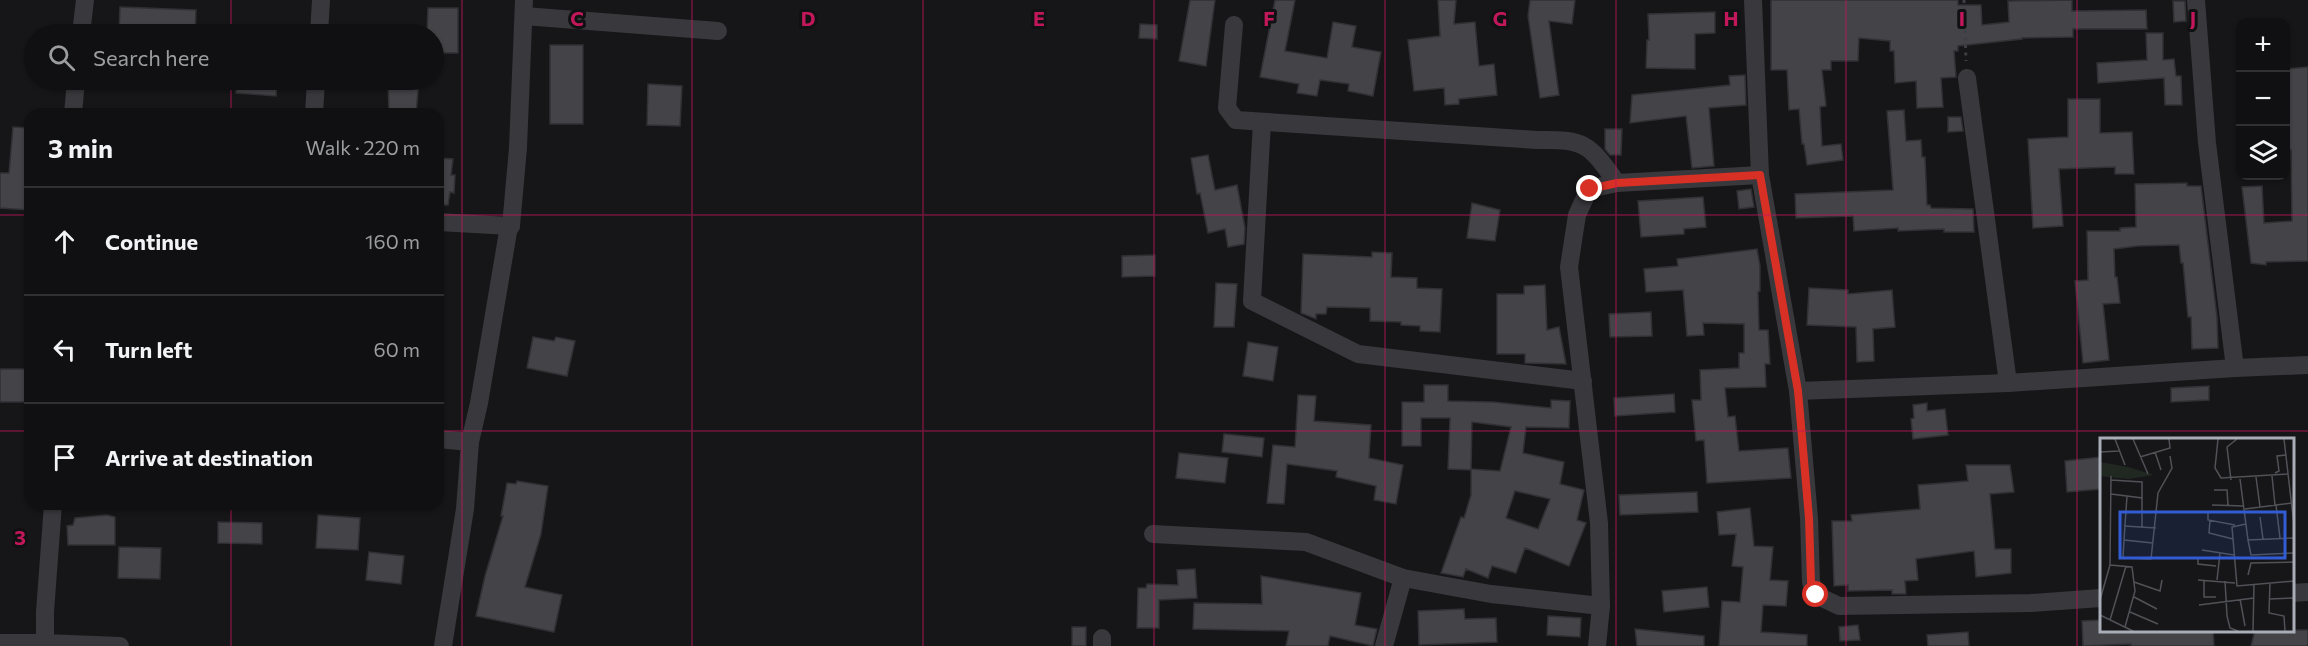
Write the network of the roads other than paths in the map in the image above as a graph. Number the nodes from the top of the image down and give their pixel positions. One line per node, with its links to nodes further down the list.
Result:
1 (85, 0): 6 (street)
2 (321, 0): 7 (street)
3 (1753, 0): 16 (street)
4 (2196, 0): 21 (street)
5 (524, 8): 9 (street); 19 (street)
6 (82, 24)
7 (320, 24)
8 (1234, 25): 15 (street)
9 (718, 31)
10 (1967, 78): 23 (street)
11 (75, 90): 13 (street)
12 (315, 90): 14 (street)
13 (74, 108)
14 (314, 108)
15 (1262, 122): 17 (street); 22 (street)
16 (1760, 175): 17 (street); 24 (street)
17 (1617, 183): 22 (street)
18 (444, 222): 19 (street)
19 (511, 226): 26 (street)
20 (2308, 365): 21 (street)
21 (2235, 368): 23 (street)
22 (1584, 381): 33 (street)
23 (2008, 383): 24 (street)
24 (1798, 391): 32 (street)
25 (444, 440): 26 (street)
26 (470, 442): 37 (street)
27 (53, 510): 35 (street)
28 (1153, 534): 29 (street)
29 (1403, 578): 33 (street); 38 (street)
30 (2308, 592): 31 (street)
31 (2293, 593)
32 (2100, 598)
33 (1601, 606): 39 (street)
34 (0, 643): 35 (street)
35 (45, 643): 36 (street)
36 (120, 646)
37 (443, 646)
38 (1384, 646)
39 (1597, 646)

